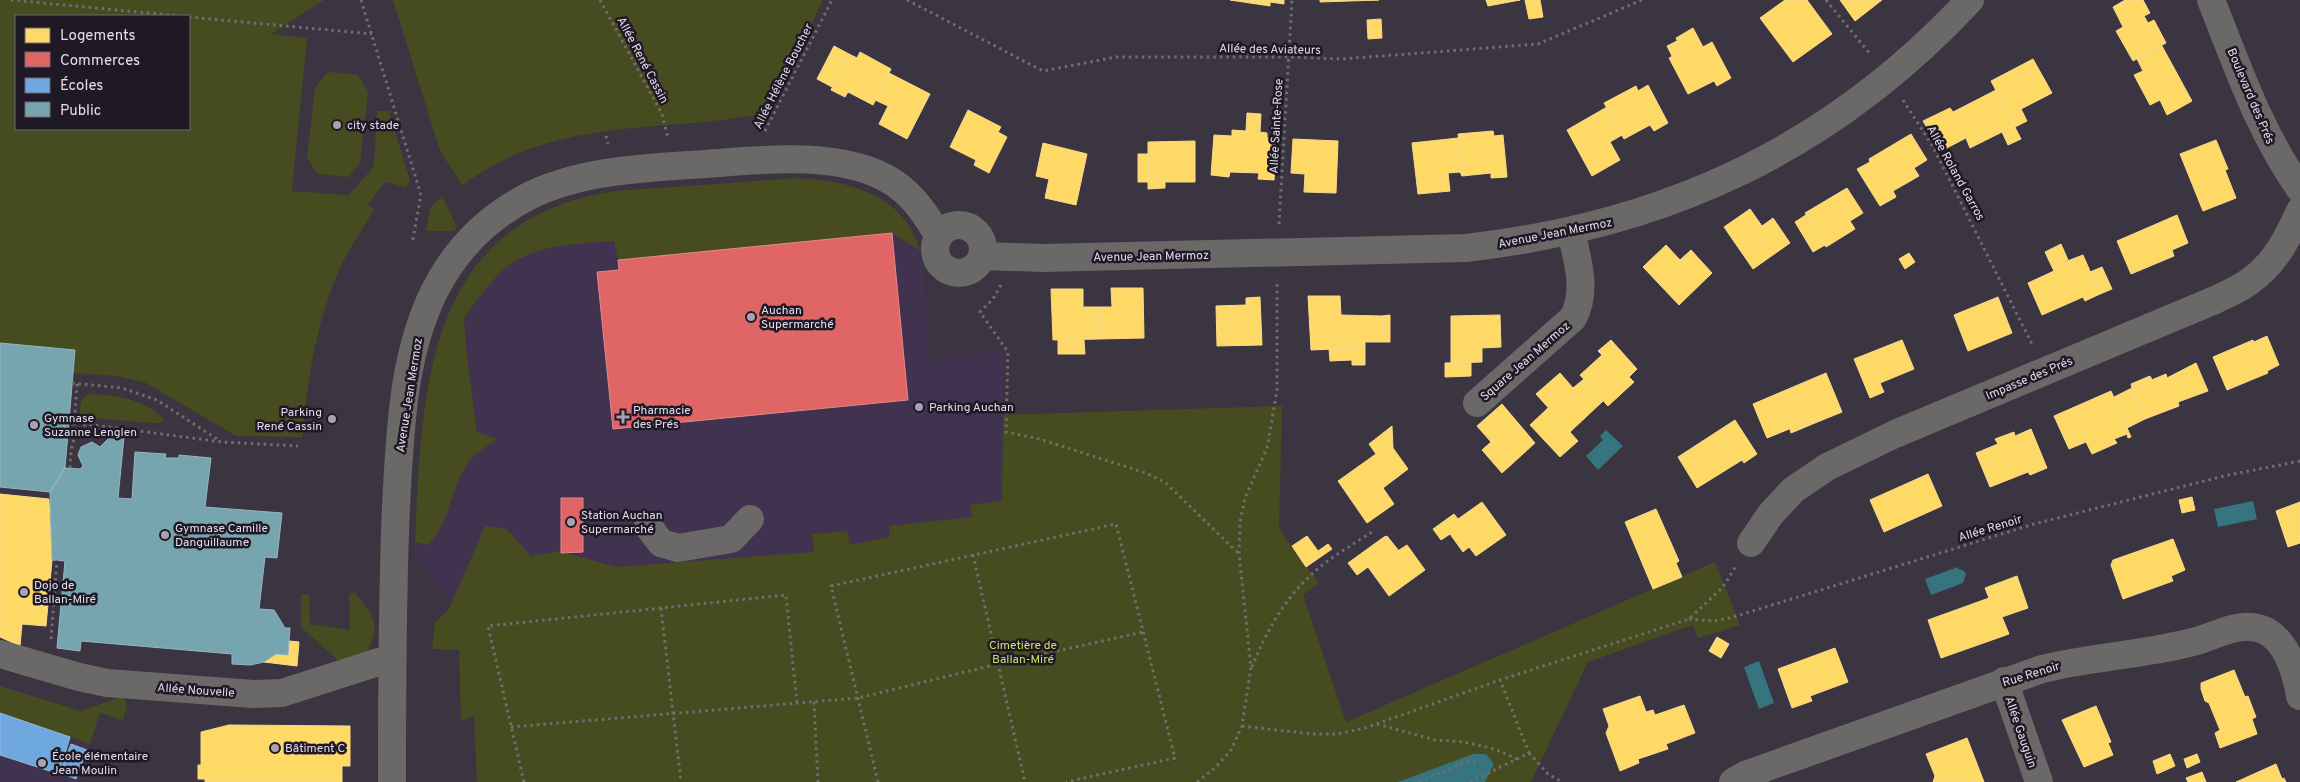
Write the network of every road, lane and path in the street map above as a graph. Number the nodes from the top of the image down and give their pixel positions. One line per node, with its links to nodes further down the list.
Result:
1 (11, 0): 11 (path)
2 (361, 0): 13 (path)
3 (600, 0): 16 (path, Allée René Cassin)
4 (832, 0): 17 (path, Allée Hélène Boucher)
5 (907, 0): 14 (path, Allée des Aviateurs)
6 (1292, 0): 14 (path, Allée Sainte-Rose)
7 (1642, 0): 14 (path, Allée des Aviateurs)
8 (1826, 0): 15 (path, Allée Roland Garros)
9 (1970, 0): 15 (street, Avenue Jean Mermoz)
10 (2210, 0): 18 (street, Boulevard des Prés)
11 (170, 15)
12 (190, 17): 13 (path)
13 (372, 34): 21 (path)
14 (1288, 57): 22 (path, Allée Sainte-Rose)
15 (1888, 77): 20 (street, Avenue Jean Mermoz); 24 (path, Allée Roland Garros)
16 (666, 130)
17 (750, 161): 23 (street, Avenue Jean Mermoz); 45 (street, Avenue Jean Mermoz)
18 (2300, 189)
19 (2300, 211): 24 (street, Impasse des Prés)
20 (1571, 231): 22 (street, Avenue Jean Mermoz); 27 (street, Square Jean Mermoz)
21 (412, 244)
22 (1277, 253): 23 (street, Avenue Jean Mermoz); 37 (path, Allée Sainte-Rose)
23 (993, 256): 37 (path)
24 (2044, 371): 36 (street, Impasse des Prés)
25 (72, 383): 26 (path)
26 (77, 384): 28 (path); 29 (path)
27 (1477, 403)
28 (78, 431): 29 (path); 32 (path)
29 (222, 442): 30 (path)
30 (298, 446)
31 (2300, 461): 41 (path, Allée Renoir)
32 (70, 468)
33 (750, 519): 34 (street)
34 (648, 526)
35 (1374, 531): 47 (path)
36 (1751, 543): 41 (path)
37 (1239, 554): 47 (path, Allée Sainte-Rose)
38 (973, 555): 42 (path); 46 (path); 51 (path)
39 (57, 560): 43 (path)
40 (661, 608): 53 (path); 54 (path); 57 (path)
41 (1689, 619): 48 (path)
42 (1143, 632): 46 (path); 68 (path)
43 (51, 641)
44 (0, 654): 45 (street, Allée Nouvelle)
45 (391, 658): 62 (street, Avenue Jean Mermoz)
46 (998, 664): 51 (path); 67 (path)
47 (1252, 667): 56 (path)
48 (1500, 680): 55 (path); 58 (path)
49 (2004, 681): 50 (street, Rue Renoir); 61 (street, Rue Renoir); 73 (street, Allée Gauguin)
50 (2300, 696)
51 (858, 698): 52 (path); 66 (path)
52 (814, 702): 53 (path); 65 (path)
53 (797, 703): 54 (path)
54 (672, 713): 57 (path); 64 (path)
55 (1378, 724): 56 (path); 59 (path)
56 (1242, 726): 69 (path)
57 (511, 727): 63 (path)
58 (1529, 753): 59 (path); 72 (path)
59 (1517, 759): 71 (path)
60 (1478, 762): 70 (path)
61 (1742, 780)
62 (392, 782)
63 (524, 782)
64 (681, 782)
65 (818, 782)
66 (878, 782)
67 (1025, 782)
68 (1066, 782)
69 (1197, 782)
70 (1419, 782)
71 (1470, 782)
72 (1562, 782)
73 (2039, 782)

